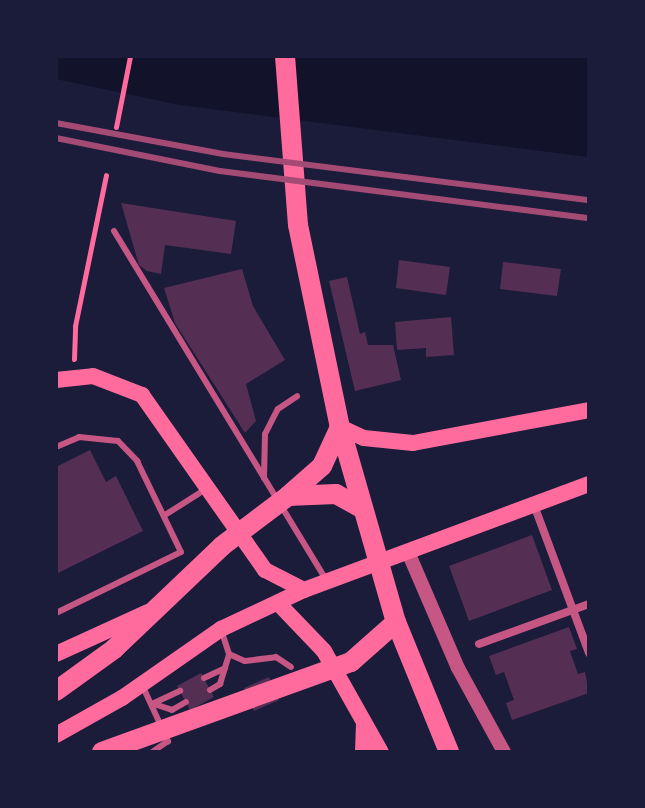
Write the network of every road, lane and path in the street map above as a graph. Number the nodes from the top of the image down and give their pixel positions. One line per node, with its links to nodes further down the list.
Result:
1 (130, 56): 3 (path)
2 (285, 56): 12 (main road)
3 (116, 127)
4 (106, 175): 5 (path)
5 (99, 208): 6 (path); 8 (path)
6 (109, 223)
7 (114, 231): 14 (lane)
8 (74, 376): 9 (main road); 16 (main road)
9 (56, 380)
10 (297, 396): 14 (lane)
11 (589, 410): 12 (main road)
12 (340, 427): 17 (main road); 19 (main road)
13 (56, 447): 20 (lane)
14 (264, 478): 22 (lane)
15 (589, 484): 18 (main road)
16 (209, 487): 20 (lane); 23 (main road)
17 (288, 496): 19 (main road); 26 (main road)
18 (534, 505): 21 (main road); 27 (street)
19 (361, 508): 29 (main road)
20 (165, 515): 28 (lane)
21 (408, 552): 22 (main road); 51 (street)
22 (327, 581): 23 (main road)
23 (304, 590): 24 (main road)
24 (278, 603): 30 (main road); 44 (main road)
25 (589, 604): 27 (street)
26 (153, 609): 33 (main road); 40 (main road)
27 (573, 610): 31 (street); 32 (street)
28 (56, 613)
29 (396, 622): 46 (main road); 50 (main road)
30 (221, 629): 34 (lane); 38 (main road)
31 (479, 644)
32 (589, 653)
33 (56, 654)
34 (229, 654): 35 (lane); 36 (lane)
35 (291, 667)
36 (225, 668): 37 (lane); 39 (lane)
37 (204, 678)
38 (141, 684): 43 (lane); 45 (main road)
39 (210, 690)
40 (56, 691)
41 (180, 691): 43 (lane)
42 (186, 702): 43 (lane)
43 (154, 704): 47 (lane)
44 (363, 720): 48 (main road); 49 (main road)
45 (56, 735)
46 (102, 752)
47 (152, 752)
48 (363, 752)
49 (381, 752)
50 (449, 752)
51 (504, 752)

